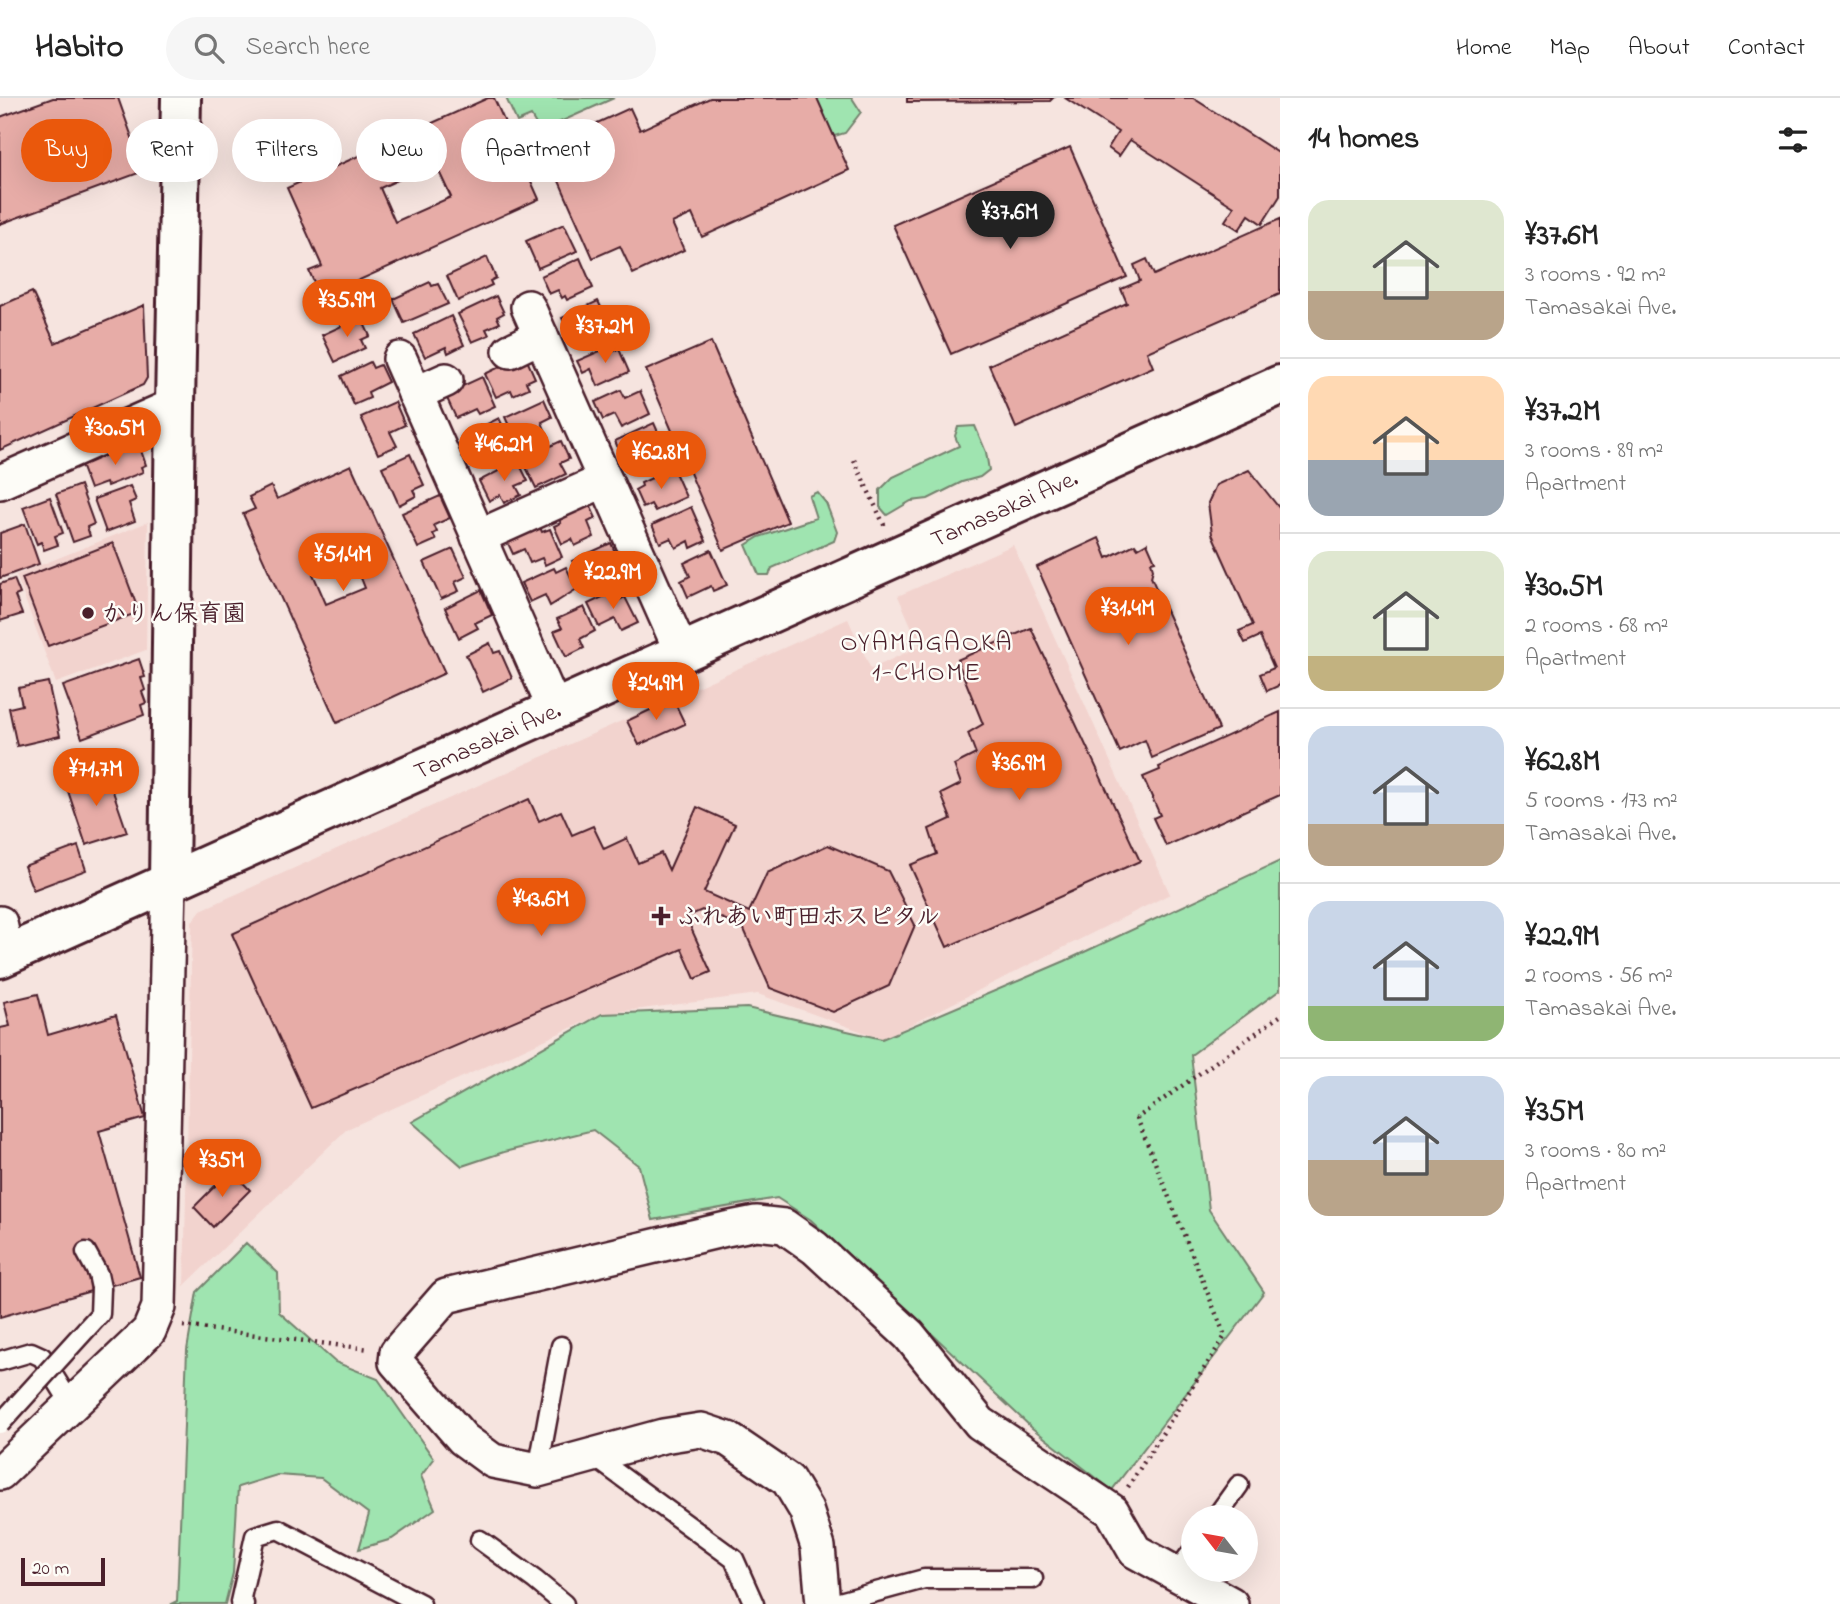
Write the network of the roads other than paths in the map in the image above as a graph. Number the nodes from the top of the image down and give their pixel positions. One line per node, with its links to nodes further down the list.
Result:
1 (181, 98): 7 (street)
2 (510, 351): 8 (street)
3 (400, 359): 6 (street)
4 (446, 380): 6 (street)
5 (1280, 384): 11 (street, Tamasakai Ave.)
6 (415, 394): 10 (street)
7 (174, 405): 9 (street); 13 (street)
8 (605, 480): 10 (street); 11 (street)
9 (0, 482)
10 (478, 537): 12 (street)
11 (681, 653): 12 (street, Tamasakai Ave.)
12 (555, 710): 13 (street, Tamasakai Ave.)
13 (169, 882): 14 (street, Tamasakai Ave.); 18 (street)
14 (2, 946)
15 (86, 1252): 19 (lane, bridge)
16 (561, 1346): 21 (lane)
17 (0, 1361): 18 (lane)
18 (71, 1404): 22 (street)
19 (0, 1424)
20 (592, 1455): 21 (street); 32 (lane); 33 (street)
21 (538, 1470): 26 (street)
22 (0, 1473)
23 (1239, 1485): 24 (lane)
24 (1225, 1505)
25 (480, 1540): 31 (lane)
26 (1181, 1560)
27 (1033, 1579): 34 (lane)
28 (1207, 1582): 35 (street)
29 (244, 1604): 30 (lane)
30 (421, 1604)
31 (564, 1604)
32 (754, 1604)
33 (823, 1604)
34 (832, 1604)
35 (1231, 1604)

